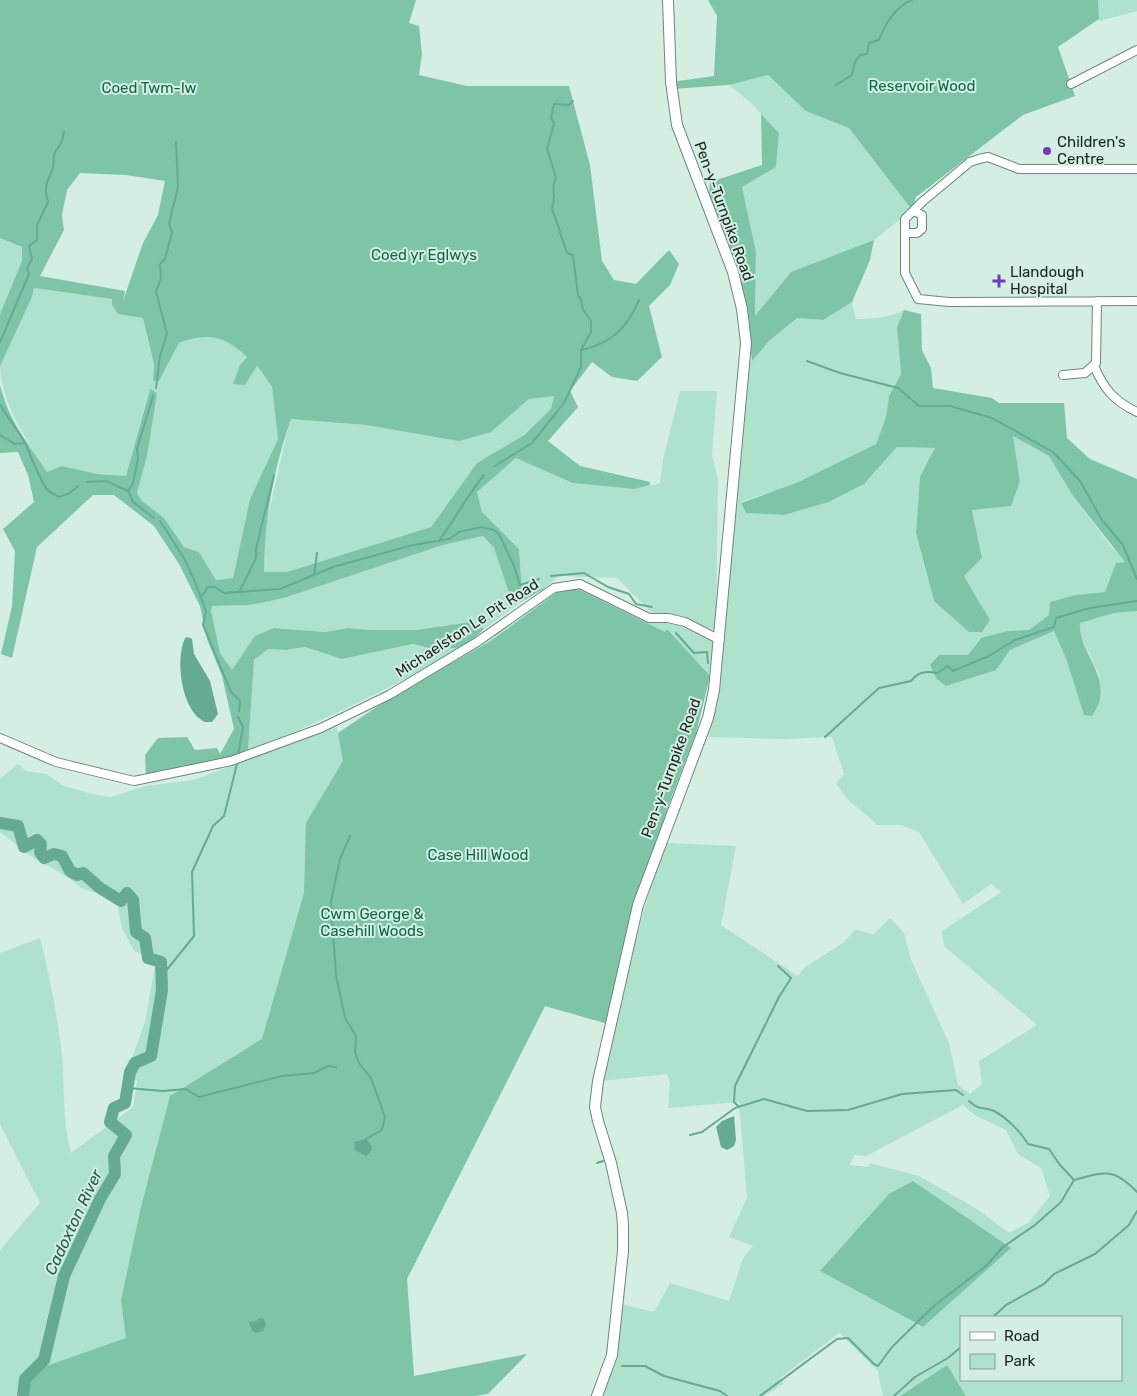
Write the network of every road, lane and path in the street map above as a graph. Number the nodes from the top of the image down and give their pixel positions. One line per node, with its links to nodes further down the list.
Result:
1 (668, 0): 12 (street, Pen-y-Turnpike Road)
2 (1137, 50): 3 (street)
3 (1071, 84)
4 (1137, 169): 5 (street)
5 (914, 210): 6 (street); 6 (street)
6 (905, 233): 7 (street)
7 (1097, 301): 8 (street); 9 (street)
8 (1137, 301)
9 (1094, 366): 10 (street); 11 (street)
10 (1063, 375)
11 (1137, 412)
12 (720, 640): 13 (street, Michaelston Le Pit Road); 14 (street, Pen-y-Turnpike Road)
13 (0, 738)
14 (597, 1396)

